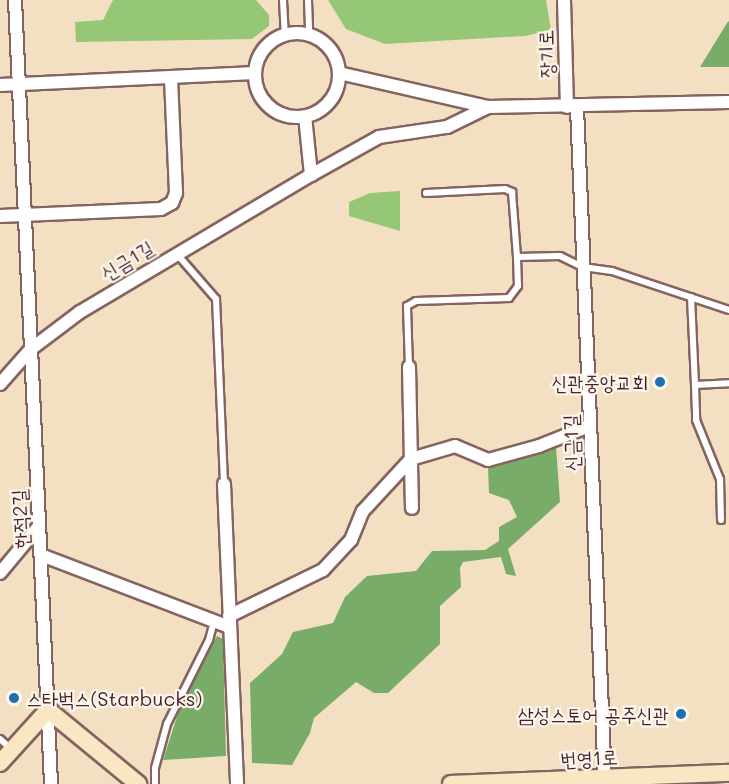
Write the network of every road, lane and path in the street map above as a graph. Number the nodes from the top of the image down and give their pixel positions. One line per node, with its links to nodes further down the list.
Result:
1 (15, 0): 10 (street, 한적2길)
2 (283, 0): 6 (lane)
3 (308, 0): 5 (lane)
4 (564, 0): 14 (street, 장기로)
5 (309, 35): 6 (street); 7 (street)
6 (285, 36): 8 (street)
7 (339, 72): 13 (street); 15 (street)
8 (255, 73): 9 (street); 15 (street)
9 (171, 77): 10 (street); 19 (street)
10 (19, 84): 11 (street); 19 (street, 한적2길)
11 (0, 85)
12 (729, 102): 14 (street, 신금1길)
13 (488, 107): 14 (street, 신금1길); 16 (street, 신금1길)
14 (572, 107): 22 (street, 신금1길)
15 (305, 116): 16 (street)
16 (311, 175): 20 (street, 신금1길)
17 (426, 194): 21 (lane)
18 (0, 216): 19 (street)
19 (25, 216): 25 (street, 한적2길)
20 (176, 253): 25 (street, 신금1길); 32 (lane)
21 (517, 257): 22 (lane); 26 (lane)
22 (583, 267): 23 (lane); 30 (street, 신금1길)
23 (691, 297): 24 (lane); 29 (lane)
24 (729, 310)
25 (31, 348): 28 (street); 35 (street, 한적2길)
26 (409, 367): 31 (street)
27 (729, 383): 29 (lane)
28 (0, 384)
29 (695, 385): 34 (lane)
30 (589, 426): 31 (street); 44 (street, 신금1길)
31 (411, 459): 33 (street); 39 (street)
32 (224, 484): 39 (street)
33 (412, 508)
34 (721, 520)
35 (39, 526): 36 (street, 한적2길); 37 (street)
36 (41, 555): 38 (street); 40 (street, 한적2길)
37 (0, 573)
38 (214, 621): 39 (street); 47 (lane)
39 (230, 621): 48 (street)
40 (48, 710): 41 (main road); 45 (street, 한적2길); 46 (main road)
41 (6, 744): 42 (main road)
42 (0, 763)
43 (729, 773): 44 (main road, 번영1로)
44 (604, 781): 49 (main road, 번영1로)
45 (51, 784)
46 (138, 784)
47 (155, 784)
48 (237, 784)
49 (451, 784)

